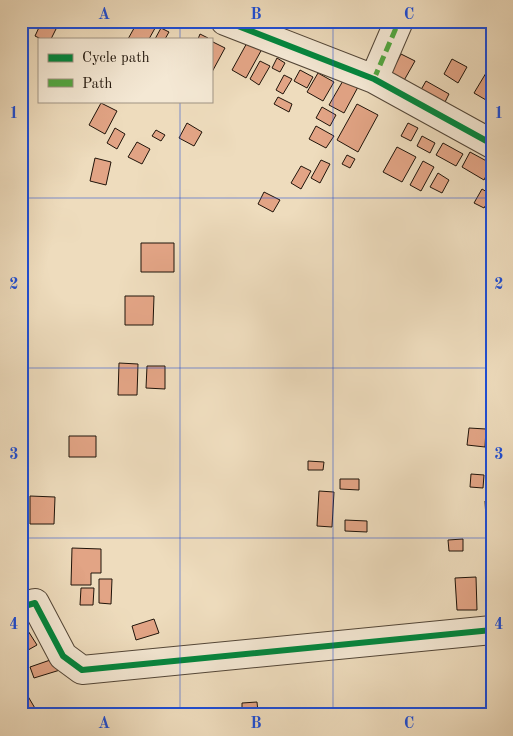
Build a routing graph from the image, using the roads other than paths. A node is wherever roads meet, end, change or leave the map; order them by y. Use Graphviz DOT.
graph roads {
  1 [pos="225,21"];
  2 [pos="399,21"];
  3 [pos="374,79"];
  4 [pos="492,144"];
  5 [pos="21,607"];
  6 [pos="492,630"];
  1 -- 3 [label="street"];
  2 -- 3 [label="street"];
  3 -- 4 [label="street"];
  5 -- 6 [label="street"];
}
